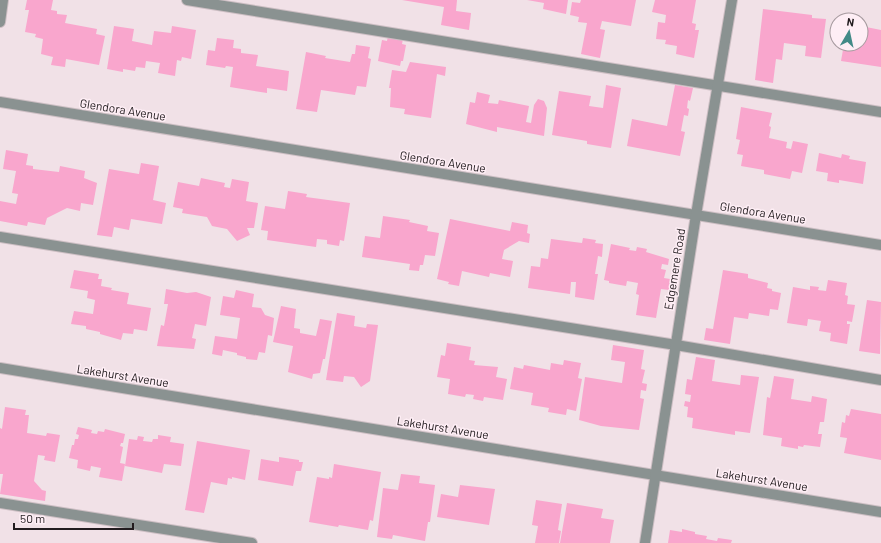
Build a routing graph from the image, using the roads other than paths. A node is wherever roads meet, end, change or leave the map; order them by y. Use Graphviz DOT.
graph roads {
  1 [pos="3,0"];
  2 [pos="187,0"];
  3 [pos="732,0"];
  4 [pos="0,22"];
  5 [pos="718,86"];
  6 [pos="0,102"];
  7 [pos="881,112"];
  8 [pos="696,215"];
  9 [pos="0,237"];
  10 [pos="881,245"];
  11 [pos="676,345"];
  12 [pos="0,368"];
  13 [pos="881,380"];
  14 [pos="655,475"];
  15 [pos="0,503"];
  16 [pos="881,512"];
  17 [pos="252,543"];
  18 [pos="645,543"];
  1 -- 4 [label="street"];
  2 -- 5 [label="street"];
  3 -- 5 [label="street, Edgemere Road"];
  5 -- 7 [label="street"];
  5 -- 8 [label="street, Edgemere Road"];
  6 -- 8 [label="street, Glendora Avenue"];
  8 -- 10 [label="street, Glendora Avenue"];
  8 -- 11 [label="street, Edgemere Road"];
  9 -- 11 [label="street"];
  11 -- 13 [label="street"];
  11 -- 14 [label="street, Edgemere Road"];
  12 -- 14 [label="street, Lakehurst Avenue"];
  14 -- 16 [label="street, Lakehurst Avenue"];
  14 -- 18 [label="street, Edgemere Road"];
  15 -- 17 [label="street"];
}
